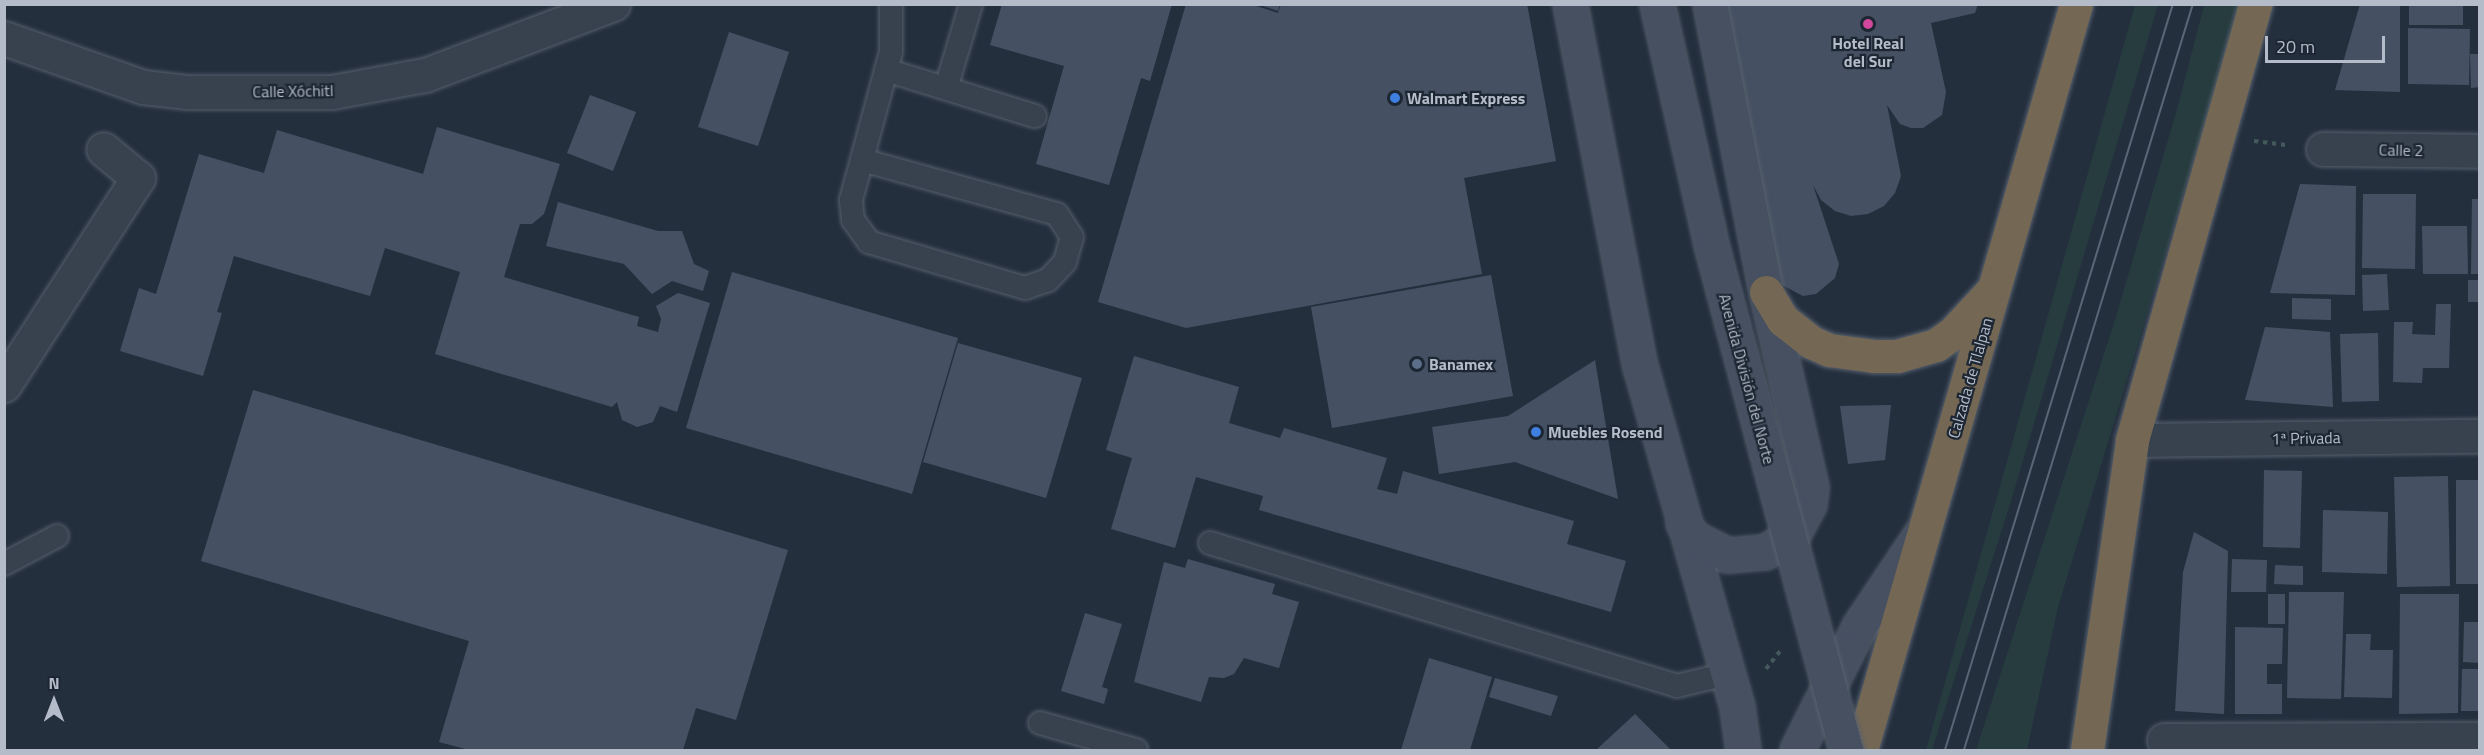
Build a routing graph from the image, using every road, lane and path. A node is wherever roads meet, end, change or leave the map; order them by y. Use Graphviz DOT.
graph roads {
  1 [pos="613,4"];
  2 [pos="891,4"];
  3 [pos="972,4"];
  4 [pos="1570,4"];
  5 [pos="1657,4"];
  6 [pos="1710,4"];
  7 [pos="2076,4"];
  8 [pos="2255,4"];
  9 [pos="4,38"];
  10 [pos="886,70"];
  11 [pos="946,88"];
  12 [pos="1035,116"];
  13 [pos="2218,138"];
  14 [pos="2310,147"];
  15 [pos="103,149"];
  16 [pos="2480,151"];
  17 [pos="862,160"];
  18 [pos="1996,286"];
  19 [pos="1767,292"];
  20 [pos="4,385"];
  21 [pos="2480,436"];
  22 [pos="2132,440"];
  23 [pos="1929,522"];
  24 [pos="1683,523"];
  25 [pos="57,536"];
  26 [pos="1210,543"];
  27 [pos="4,564"];
  28 [pos="1727,674"];
  29 [pos="1737,707"];
  30 [pos="1040,723"];
  31 [pos="2480,739"];
  32 [pos="2164,740"];
  33 [pos="1136,750"];
  34 [pos="1727,750"];
  35 [pos="1743,750"];
  36 [pos="1797,750"];
  37 [pos="1846,750"];
  38 [pos="1861,750"];
  39 [pos="2087,750"];
  1 -- 9 [label="street, Calle Xóchitl"];
  2 -- 10 [label="lane"];
  3 -- 11 [label="lane"];
  4 -- 24 [label="main road"];
  5 -- 37 [label="main road, Avenida División del Norte, bridge"];
  6 -- 19 [label="main road"];
  7 -- 18 [label="highway, Calzada de Tlalpan"];
  8 -- 13 [label="highway"];
  10 -- 11 [label="lane"];
  10 -- 17 [label="lane"];
  11 -- 12 [label="lane"];
  13 -- 14 [label="path"];
  13 -- 22 [label="highway"];
  14 -- 16 [label="street, Calle 2"];
  15 -- 20 [label="street"];
  17 -- 17 [label="lane"];
  18 -- 19 [label="highway"];
  18 -- 23 [label="highway, Calzada de Tlalpan"];
  19 -- 24 [label="main road"];
  21 -- 22 [label="street, 1ª Privada"];
  22 -- 39 [label="highway"];
  23 -- 36 [label="main road"];
  23 -- 38 [label="highway, Calzada de Tlalpan"];
  24 -- 28 [label="main road"];
  25 -- 27 [label="lane"];
  26 -- 28 [label="lane"];
  28 -- 29 [label="main road"];
  29 -- 34 [label="main road"];
  29 -- 35 [label="main road"];
  30 -- 33 [label="lane"];
  31 -- 32 [label="street"];
}
